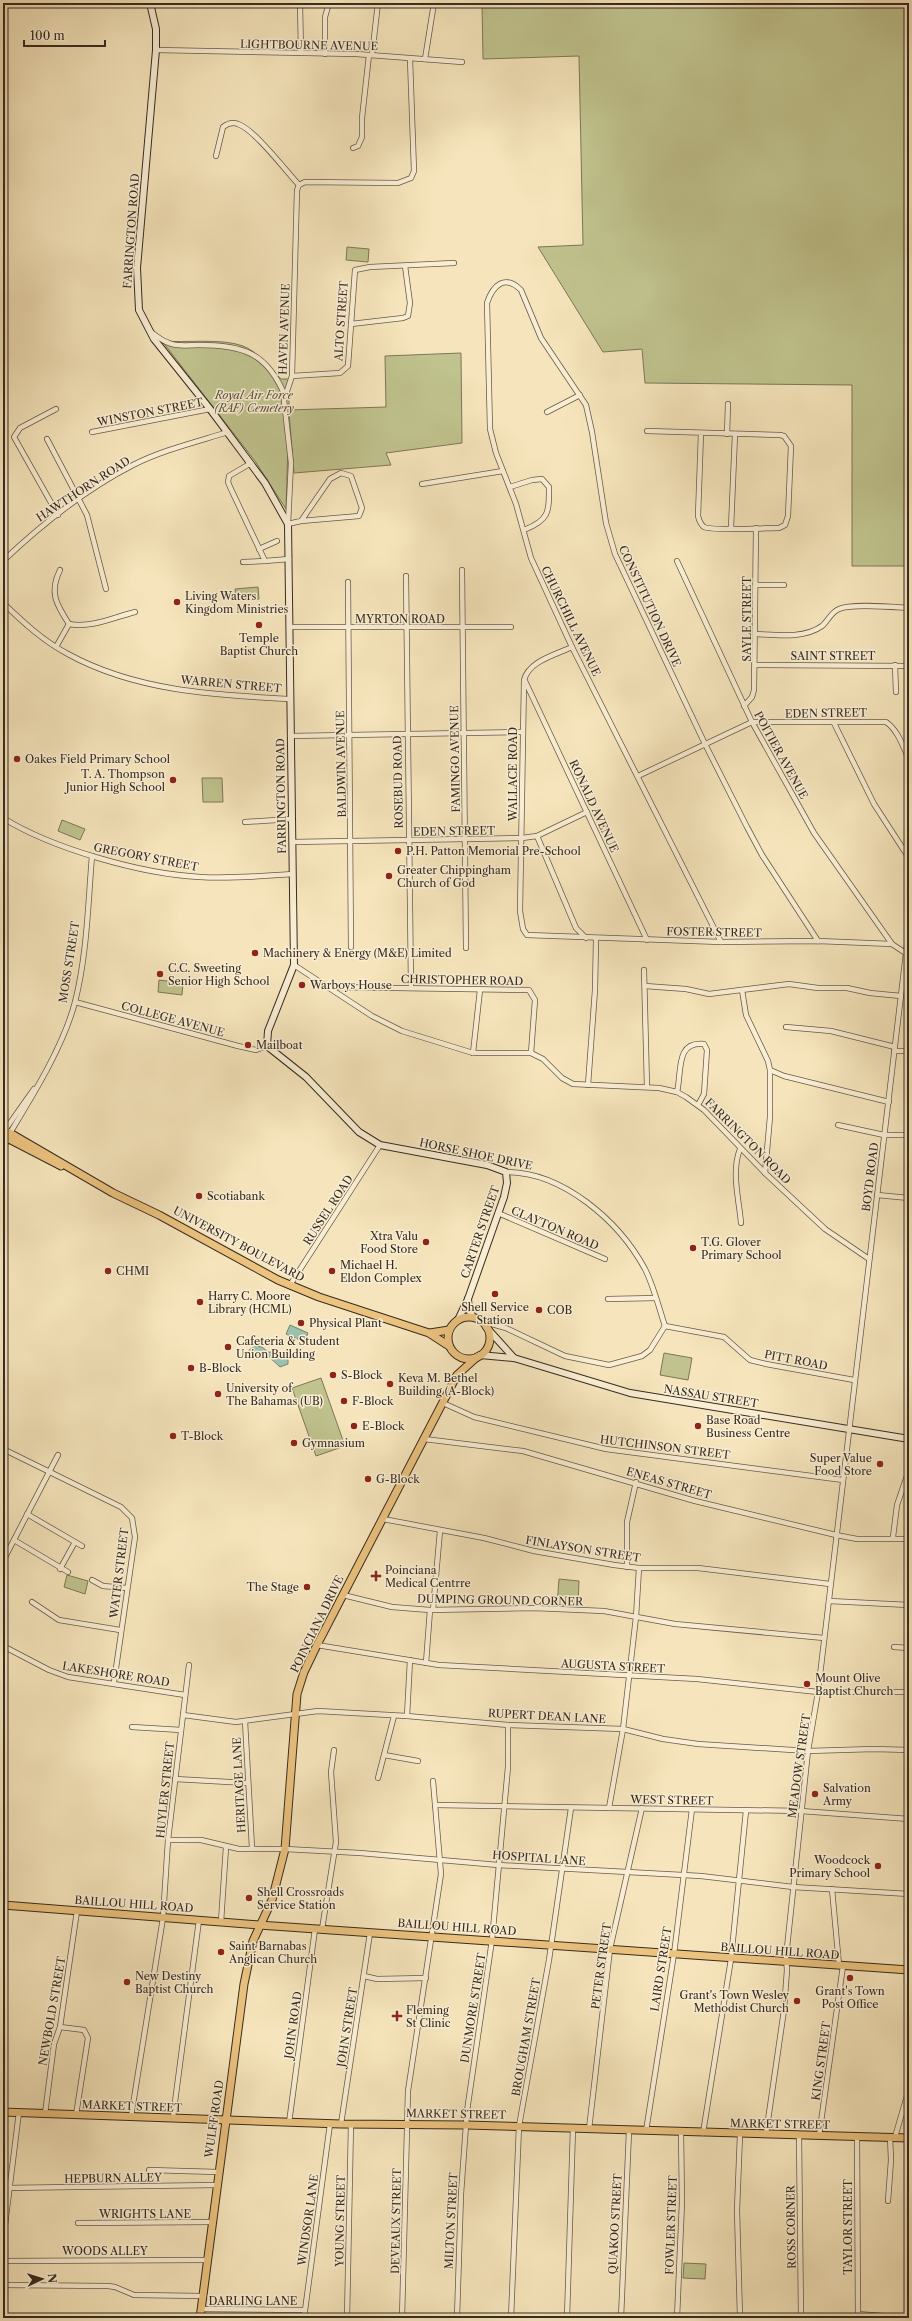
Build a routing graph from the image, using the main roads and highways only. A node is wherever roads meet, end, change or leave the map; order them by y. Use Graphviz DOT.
graph roads {
  1 [pos="5,1134"];
  2 [pos="449,1330"];
  3 [pos="429,1333"];
  4 [pos="449,1346"];
  5 [pos="458,1356"];
  6 [pos="479,1356"];
  7 [pos="457,1375"];
  8 [pos="3,1904"];
  9 [pos="259,1925"];
  10 [pos="909,1970"];
  11 [pos="3,2112"];
  12 [pos="225,2121"];
  13 [pos="909,2138"];
  14 [pos="200,2318"];
  1 -- 3 [label="main road, UNIVERSITY BOULEVARD"];
  2 -- 3 [label="main road, UNIVERSITY BOULEVARD"];
  2 -- 4 [label="main road"];
  2 -- 6 [label="main road"];
  3 -- 4 [label="main road, UNIVERSITY BOULEVARD"];
  4 -- 5 [label="main road"];
  5 -- 6 [label="main road"];
  5 -- 7 [label="main road"];
  6 -- 7 [label="main road"];
  7 -- 9 [label="main road, POINCIANA DRIVE"];
  8 -- 9 [label="main road, BAILLOU HILL ROAD"];
  9 -- 10 [label="main road, BAILLOU HILL ROAD"];
  9 -- 12 [label="main road, WULFF ROAD"];
  11 -- 12 [label="main road, MARKET STREET"];
  12 -- 13 [label="main road, MARKET STREET"];
  12 -- 14 [label="main road, WULFF ROAD"];
}
